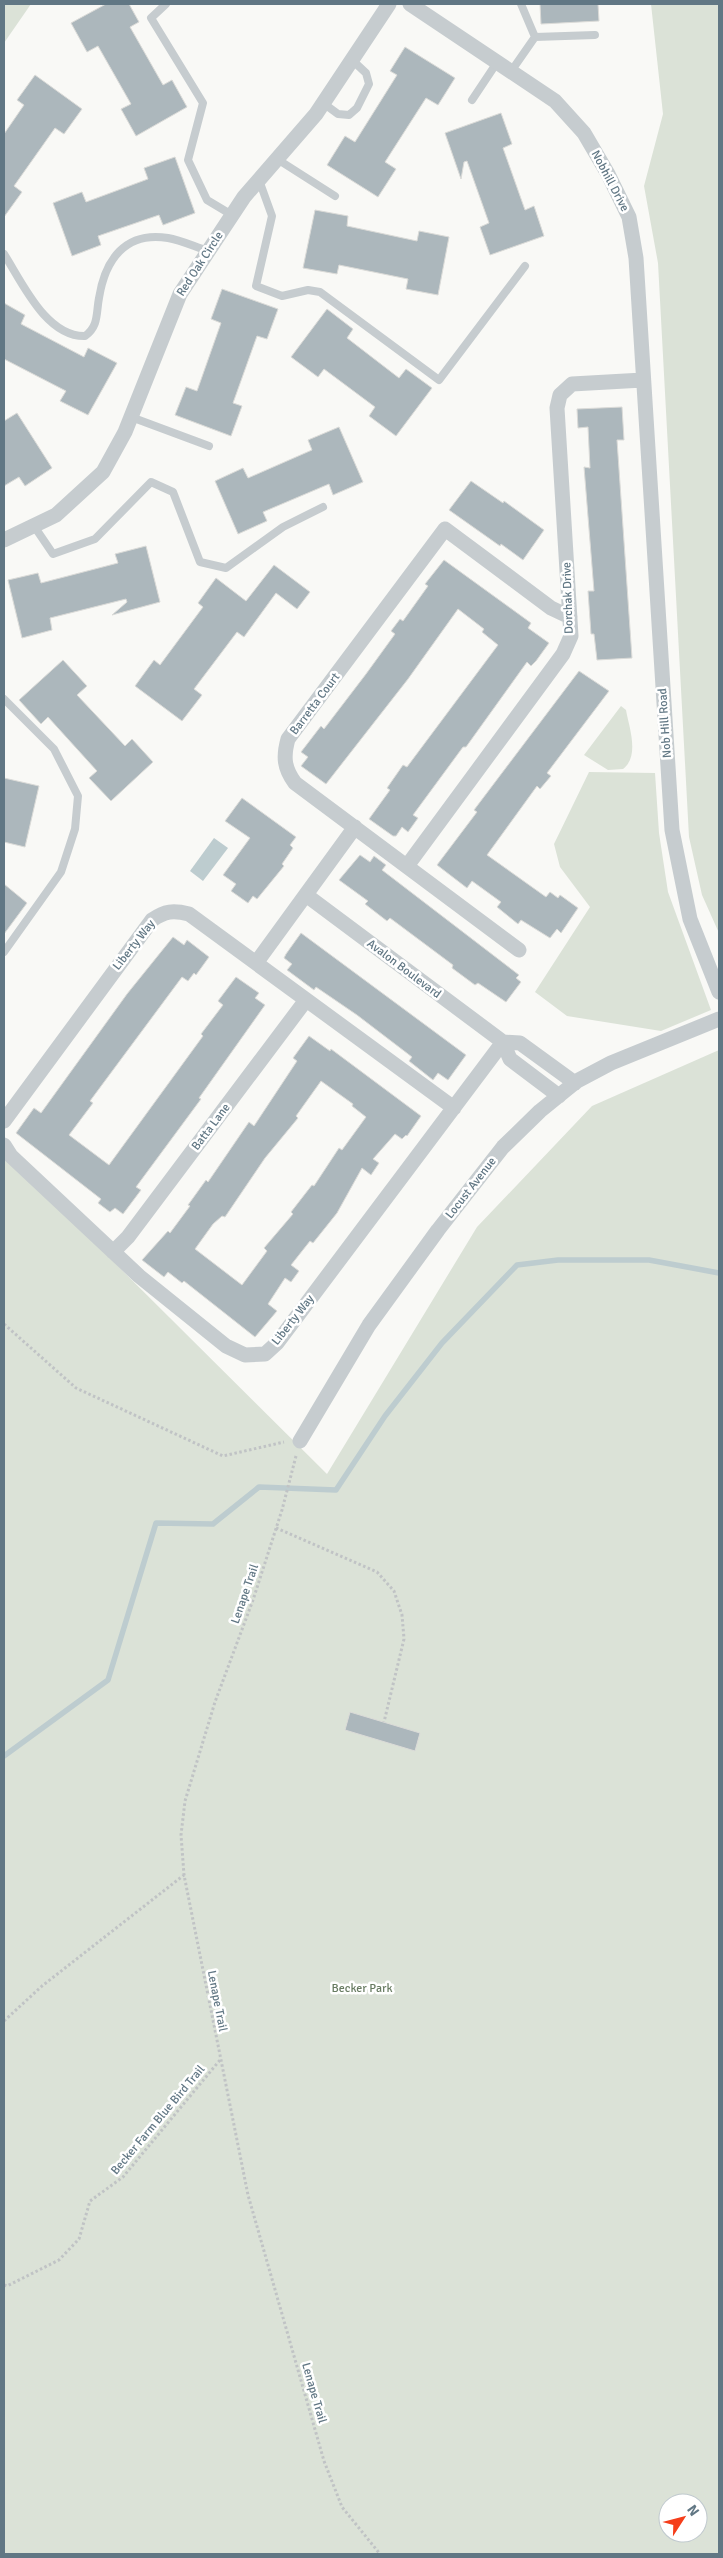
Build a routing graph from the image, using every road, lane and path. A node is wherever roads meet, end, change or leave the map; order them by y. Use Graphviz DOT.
graph roads {
  1 [pos="166,4"];
  2 [pos="389,4"];
  3 [pos="410,4"];
  4 [pos="521,4"];
  5 [pos="595,35"];
  6 [pos="535,38"];
  7 [pos="351,60"];
  8 [pos="498,61"];
  9 [pos="512,70"];
  10 [pos="472,100"];
  11 [pos="323,104"];
  12 [pos="277,160"];
  13 [pos="259,180"];
  14 [pos="335,196"];
  15 [pos="232,215"];
  16 [pos="208,251"];
  17 [pos="4,254"];
  18 [pos="6,265"];
  19 [pos="525,266"];
  20 [pos="643,380"];
  21 [pos="131,417"];
  22 [pos="209,446"];
  23 [pos="648,448"];
  24 [pos="323,507"];
  25 [pos="34,526"];
  26 [pos="4,540"];
  27 [pos="570,616"];
  28 [pos="4,699"];
  29 [pos="355,827"];
  30 [pos="406,866"];
  31 [pos="306,895"];
  32 [pos="519,950"];
  33 [pos="4,952"];
  34 [pos="256,963"];
  35 [pos="719,992"];
  36 [pos="306,1000"];
  37 [pos="719,1019"];
  38 [pos="502,1042"];
  39 [pos="575,1083"];
  40 [pos="559,1096"];
  41 [pos="454,1108"];
  42 [pos="4,1121"];
  43 [pos="4,1144"];
  44 [pos="113,1252"];
  45 [pos="4,1324"];
  46 [pos="301,1440"];
  47 [pos="276,1528"];
  48 [pos="384,1722"];
  49 [pos="184,1875"];
  50 [pos="4,2021"];
  51 [pos="220,2060"];
  52 [pos="4,2285"];
  53 [pos="380,2554"];
  1 -- 15 [label="lane"];
  2 -- 7 [label="street, Red Oak Circle"];
  3 -- 8 [label="street, Nobhill Drive"];
  4 -- 6 [label="lane"];
  5 -- 6 [label="lane"];
  6 -- 9 [label="lane"];
  7 -- 11 [label="street, Red Oak Circle"];
  7 -- 11 [label="lane"];
  8 -- 9 [label="street, Nobhill Drive"];
  8 -- 10 [label="lane"];
  9 -- 20 [label="street, Nobhill Drive"];
  11 -- 12 [label="street, Red Oak Circle"];
  12 -- 13 [label="street, Red Oak Circle"];
  12 -- 14 [label="lane"];
  13 -- 15 [label="street, Red Oak Circle"];
  13 -- 19 [label="lane"];
  15 -- 16 [label="street, Red Oak Circle"];
  16 -- 18 [label="lane"];
  16 -- 21 [label="street, Red Oak Circle"];
  17 -- 18 [label="lane"];
  20 -- 23 [label="street, Nobhill Drive"];
  20 -- 27 [label="street, Dorchak Drive"];
  21 -- 22 [label="lane"];
  21 -- 25 [label="street, Red Oak Circle"];
  23 -- 35 [label="street, Nob Hill Road"];
  24 -- 25 [label="lane"];
  25 -- 26 [label="street, Red Oak Circle"];
  27 -- 29 [label="street, Barretta Court"];
  27 -- 30 [label="street, Dorchak Drive"];
  28 -- 33 [label="lane"];
  29 -- 30 [label="street, Barretta Court"];
  29 -- 31 [label="street"];
  30 -- 32 [label="street, Barretta Court"];
  31 -- 34 [label="street"];
  31 -- 38 [label="street, Avalon Boulevard"];
  34 -- 36 [label="street, Liberty Way"];
  34 -- 42 [label="street, Liberty Way"];
  36 -- 41 [label="street, Liberty Way"];
  36 -- 44 [label="street, Batta Lane"];
  37 -- 39 [label="street, Locust Avenue"];
  38 -- 39 [label="street, Avalon Boulevard"];
  38 -- 40 [label="street, Avalon Boulevard"];
  38 -- 41 [label="street, Liberty Way"];
  39 -- 40 [label="street, Locust Avenue"];
  40 -- 46 [label="street, Locust Avenue"];
  41 -- 44 [label="street, Liberty Way"];
  43 -- 44 [label="street, Liberty Way"];
  45 -- 46 [label="path"];
  46 -- 47 [label="path, Lenape Trail"];
  47 -- 48 [label="path"];
  47 -- 49 [label="path, Lenape Trail"];
  49 -- 50 [label="path"];
  49 -- 51 [label="path, Lenape Trail"];
  51 -- 52 [label="path, Becker Farm Blue Bird Trail"];
  51 -- 53 [label="path, Lenape Trail"];
}
